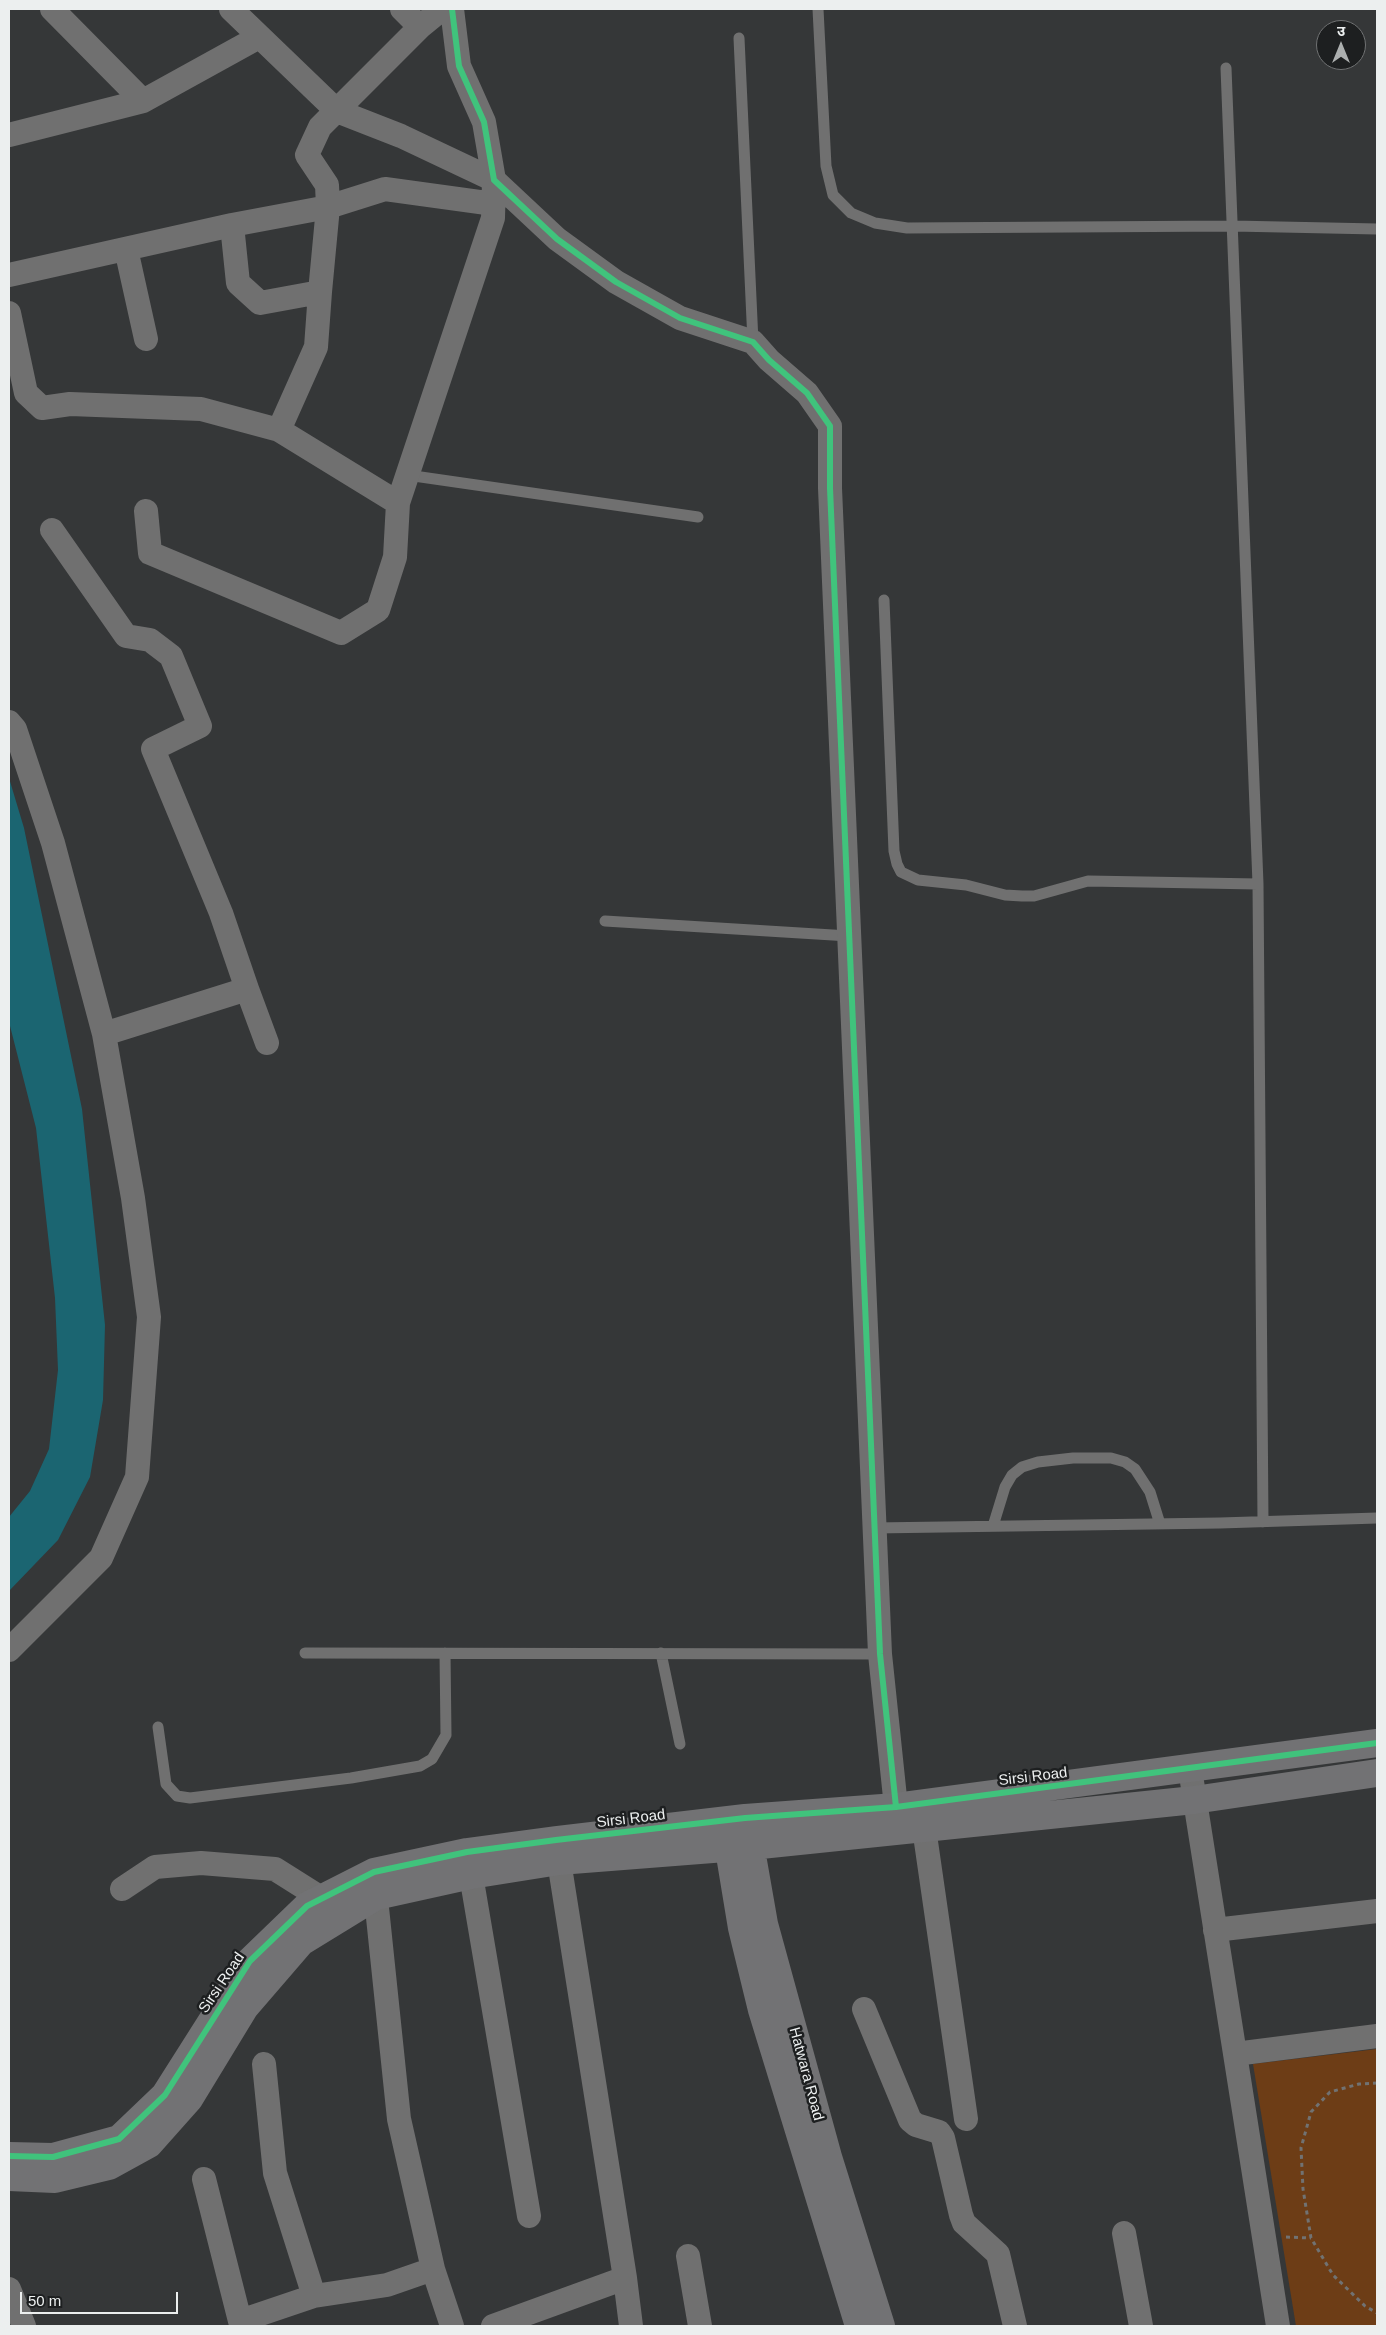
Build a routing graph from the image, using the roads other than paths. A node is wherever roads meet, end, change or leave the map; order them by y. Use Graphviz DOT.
graph roads {
  1 [pos="52,9"];
  2 [pos="231,9"];
  3 [pos="402,9"];
  4 [pos="442,9"];
  5 [pos="452,9"];
  6 [pos="818,9"];
  7 [pos="420,27"];
  8 [pos="259,36"];
  9 [pos="739,38"];
  10 [pos="1226,68"];
  11 [pos="143,101"];
  12 [pos="337,111"];
  13 [pos="9,135"];
  14 [pos="494,180"];
  15 [pos="494,204"];
  16 [pos="328,207"];
  17 [pos="232,225"];
  18 [pos="1233,226"];
  19 [pos="1377,229"];
  20 [pos="126,249"];
  21 [pos="9,275"];
  22 [pos="320,292"];
  23 [pos="9,313"];
  24 [pos="146,338"];
  25 [pos="753,342"];
  26 [pos="279,430"];
  27 [pos="407,475"];
  28 [pos="398,503"];
  29 [pos="146,510"];
  30 [pos="698,517"];
  31 [pos="52,530"];
  32 [pos="884,600"];
  33 [pos="9,722"];
  34 [pos="1258,884"];
  35 [pos="604,921"];
  36 [pos="849,936"];
  37 [pos="246,989"];
  38 [pos="104,1034"];
  39 [pos="267,1044"];
  40 [pos="1377,1518"];
  41 [pos="1263,1522"];
  42 [pos="1160,1524"];
  43 [pos="992,1526"];
  44 [pos="874,1528"];
  45 [pos="9,1650"];
  46 [pos="305,1654"];
  47 [pos="445,1654"];
  48 [pos="661,1654"];
  49 [pos="880,1654"];
  50 [pos="158,1727"];
  51 [pos="1377,1743"];
  52 [pos="680,1744"];
  53 [pos="1190,1769"];
  54 [pos="1377,1773"];
  55 [pos="1194,1800"];
  56 [pos="896,1807"];
  57 [pos="735,1820"];
  58 [pos="924,1828"];
  59 [pos="740,1847"];
  60 [pos="559,1861"];
  61 [pos="471,1875"];
  62 [pos="375,1884"];
  63 [pos="122,1889"];
  64 [pos="321,1898"];
  65 [pos="1377,1911"];
  66 [pos="1215,1930"];
  67 [pos="864,2008"];
  68 [pos="1377,2036"];
  69 [pos="1235,2054"];
  70 [pos="264,2064"];
  71 [pos="966,2119"];
  72 [pos="9,2156"];
  73 [pos="9,2177"];
  74 [pos="204,2179"];
  75 [pos="529,2216"];
  76 [pos="837,2221"];
  77 [pos="1124,2233"];
  78 [pos="688,2256"];
  79 [pos="432,2269"];
  80 [pos="626,2278"];
  81 [pos="9,2289"];
  82 [pos="314,2296"];
  83 [pos="239,2324"];
  84 [pos="24,2326"];
  85 [pos="452,2326"];
  86 [pos="493,2326"];
  87 [pos="631,2326"];
  88 [pos="700,2326"];
  89 [pos="859,2326"];
  90 [pos="881,2326"];
  91 [pos="1015,2326"];
  92 [pos="1141,2326"];
  93 [pos="1278,2326"];
  1 -- 11 [label="street"];
  2 -- 8 [label="street"];
  3 -- 7 [label="street"];
  4 -- 7 [label="street"];
  5 -- 14 [label="street"];
  6 -- 18 [label="lane"];
  7 -- 12 [label="street"];
  8 -- 11 [label="street"];
  8 -- 12 [label="street"];
  9 -- 25 [label="lane"];
  10 -- 18 [label="lane"];
  11 -- 13 [label="street"];
  12 -- 14 [label="street"];
  12 -- 16 [label="street"];
  14 -- 15 [label="street"];
  14 -- 25 [label="street"];
  15 -- 16 [label="street"];
  15 -- 27 [label="street"];
  16 -- 17 [label="street"];
  16 -- 22 [label="street"];
  17 -- 20 [label="street"];
  17 -- 22 [label="street"];
  18 -- 19 [label="lane"];
  18 -- 34 [label="lane"];
  20 -- 21 [label="street"];
  20 -- 24 [label="street"];
  22 -- 26 [label="street"];
  23 -- 26 [label="street"];
  25 -- 36 [label="street"];
  26 -- 28 [label="street"];
  27 -- 28 [label="street"];
  27 -- 30 [label="lane"];
  28 -- 29 [label="street"];
  31 -- 37 [label="street"];
  32 -- 34 [label="lane"];
  33 -- 38 [label="street"];
  34 -- 41 [label="lane"];
  35 -- 36 [label="lane"];
  36 -- 44 [label="street"];
  37 -- 38 [label="street"];
  37 -- 39 [label="street"];
  38 -- 45 [label="street"];
  40 -- 41 [label="lane"];
  41 -- 42 [label="lane"];
  42 -- 43 [label="lane"];
  42 -- 43 [label="lane"];
  43 -- 44 [label="lane"];
  44 -- 49 [label="street"];
  46 -- 47 [label="lane"];
  47 -- 48 [label="lane"];
  47 -- 50 [label="lane"];
  48 -- 49 [label="lane"];
  48 -- 52 [label="lane"];
  49 -- 56 [label="street"];
  51 -- 53 [label="street, Sirsi Road"];
  53 -- 55 [label="street"];
  53 -- 56 [label="street, Sirsi Road"];
  54 -- 55 [label="street, Sirsi Road"];
  55 -- 58 [label="street, Sirsi Road"];
  55 -- 66 [label="street"];
  56 -- 57 [label="street, Sirsi Road"];
  57 -- 59 [label="street, Hatwara Road"];
  57 -- 62 [label="street, Sirsi Road"];
  58 -- 59 [label="street, Sirsi Road"];
  58 -- 71 [label="street"];
  59 -- 60 [label="street, Sirsi Road"];
  59 -- 76 [label="street, Hatwara Road"];
  60 -- 61 [label="street, Sirsi Road"];
  60 -- 80 [label="street"];
  61 -- 62 [label="street, Sirsi Road"];
  61 -- 75 [label="street"];
  62 -- 64 [label="street, Sirsi Road"];
  62 -- 73 [label="street, Sirsi Road"];
  62 -- 79 [label="street"];
  63 -- 64 [label="street"];
  64 -- 72 [label="street, Sirsi Road"];
  65 -- 66 [label="street"];
  66 -- 69 [label="street"];
  67 -- 91 [label="street"];
  68 -- 69 [label="street"];
  69 -- 93 [label="street"];
  70 -- 82 [label="street"];
  74 -- 83 [label="street"];
  76 -- 89 [label="street"];
  76 -- 90 [label="street, Hatwara Road"];
  77 -- 92 [label="street"];
  78 -- 88 [label="street"];
  79 -- 82 [label="street"];
  79 -- 85 [label="street"];
  80 -- 86 [label="street"];
  80 -- 87 [label="street"];
  81 -- 84 [label="street"];
  82 -- 83 [label="street"];
}
